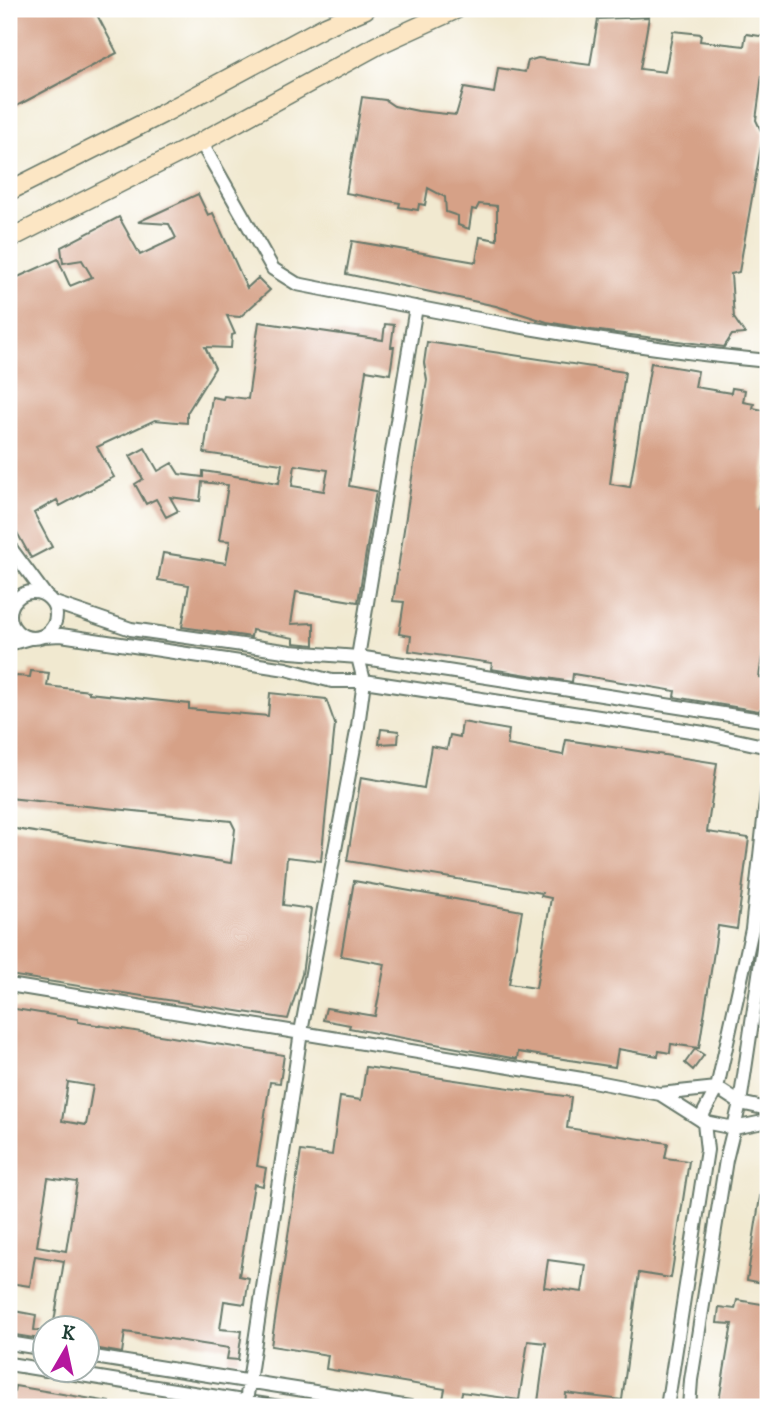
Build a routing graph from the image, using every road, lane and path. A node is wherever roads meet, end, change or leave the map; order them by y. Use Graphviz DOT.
graph roads {
  1 [pos="366,9"];
  2 [pos="457,9"];
  3 [pos="201,142"];
  4 [pos="9,191"];
  5 [pos="9,239"];
  6 [pos="416,307"];
  7 [pos="768,361"];
  8 [pos="9,546"];
  9 [pos="49,599"];
  10 [pos="10,607"];
  11 [pos="37,637"];
  12 [pos="9,644"];
  13 [pos="358,657"];
  14 [pos="363,681"];
  15 [pos="768,721"];
  16 [pos="768,747"];
  17 [pos="768,783"];
  18 [pos="768,914"];
  19 [pos="9,985"];
  20 [pos="301,1032"];
  21 [pos="718,1088"];
  22 [pos="660,1094"];
  23 [pos="740,1103"];
  24 [pos="768,1108"];
  25 [pos="768,1121"];
  26 [pos="704,1122"];
  27 [pos="734,1128"];
  28 [pos="690,1262"];
  29 [pos="709,1265"];
  30 [pos="9,1343"];
  31 [pos="32,1347"];
  32 [pos="102,1358"];
  33 [pos="9,1364"];
  34 [pos="32,1368"];
  35 [pos="102,1379"];
  36 [pos="249,1381"];
  37 [pos="246,1402"];
  38 [pos="280,1407"];
  39 [pos="410,1407"];
  40 [pos="667,1407"];
  41 [pos="689,1407"];
  1 -- 4 [label="street"];
  2 -- 3 [label="street"];
  3 -- 5 [label="street"];
  3 -- 6 [label="street"];
  6 -- 7 [label="street"];
  6 -- 13 [label="street"];
  8 -- 9 [label="street"];
  9 -- 10 [label="street"];
  9 -- 11 [label="street"];
  9 -- 13 [label="street"];
  10 -- 11 [label="street"];
  11 -- 12 [label="street"];
  11 -- 14 [label="street"];
  13 -- 14 [label="street"];
  13 -- 15 [label="street"];
  14 -- 16 [label="street"];
  14 -- 20 [label="street"];
  17 -- 21 [label="street"];
  18 -- 23 [label="street"];
  19 -- 20 [label="street"];
  20 -- 22 [label="street"];
  20 -- 36 [label="street"];
  21 -- 22 [label="street"];
  21 -- 23 [label="street"];
  21 -- 26 [label="street"];
  22 -- 26 [label="street"];
  23 -- 24 [label="street"];
  23 -- 27 [label="street"];
  25 -- 27 [label="street"];
  26 -- 27 [label="street"];
  26 -- 28 [label="street"];
  27 -- 29 [label="street"];
  28 -- 29 [label="street"];
  28 -- 40 [label="street"];
  29 -- 41 [label="street"];
  30 -- 31 [label="street"];
  32 -- 36 [label="street"];
  33 -- 34 [label="street"];
  35 -- 37 [label="street"];
  36 -- 37 [label="street"];
  36 -- 39 [label="street"];
  37 -- 38 [label="street"];
}
